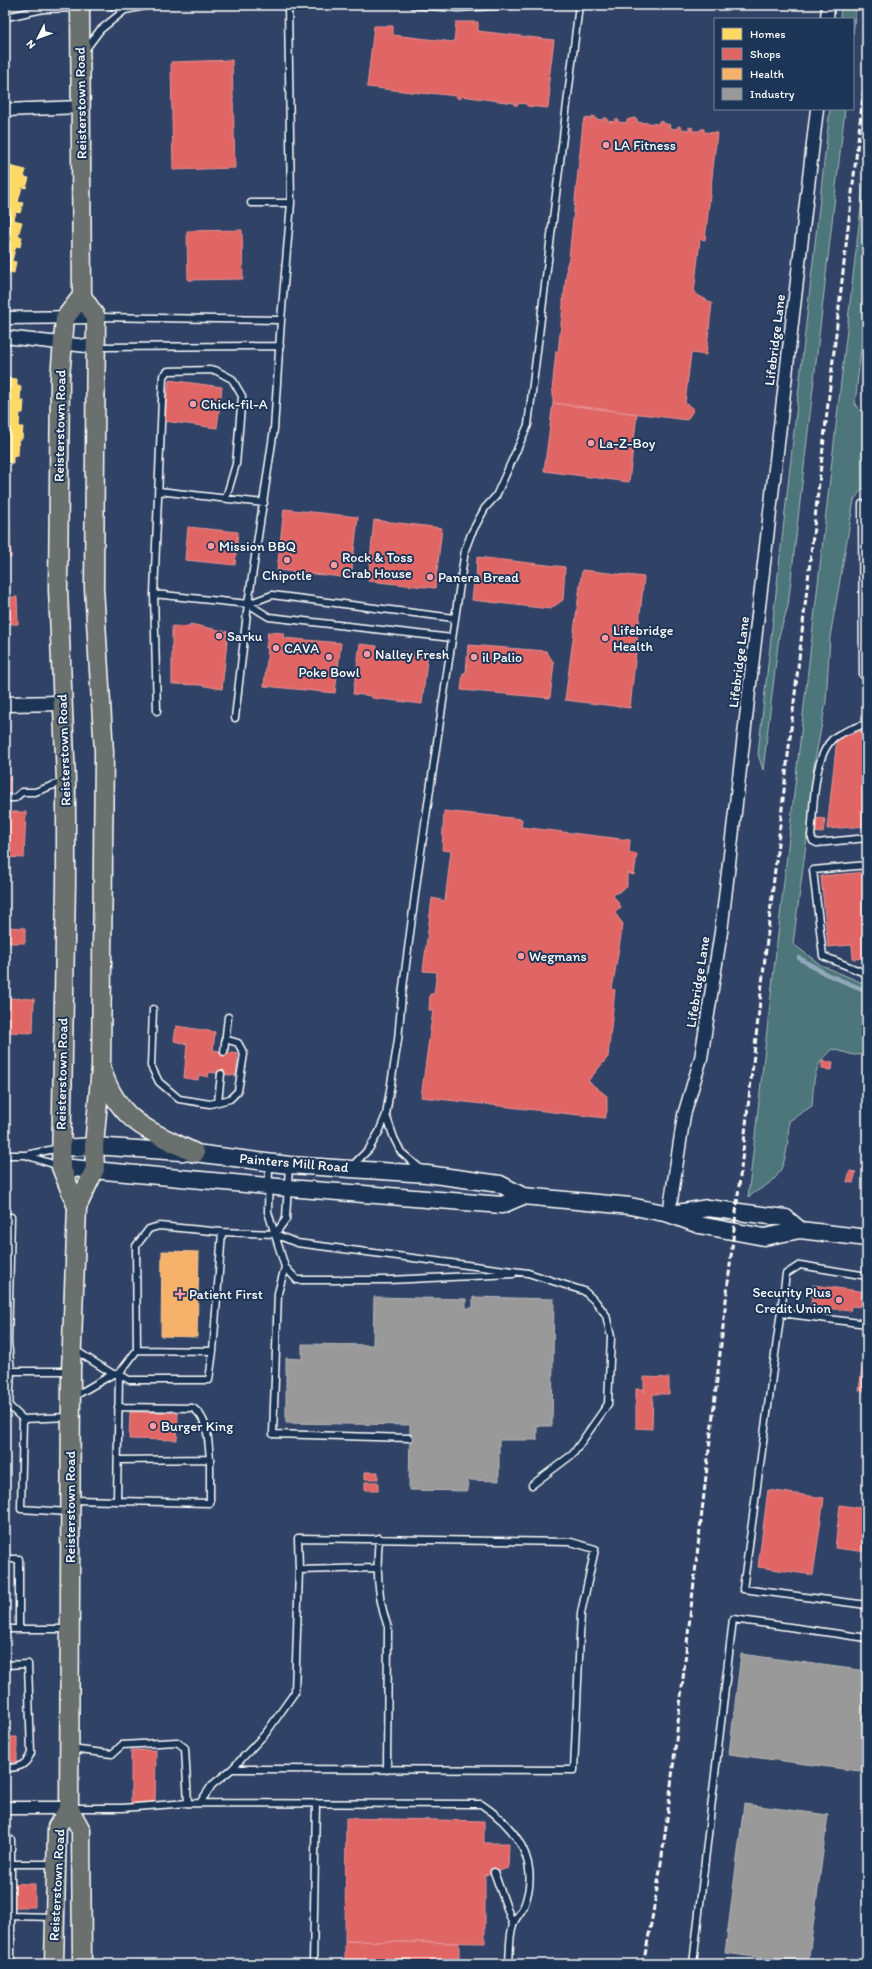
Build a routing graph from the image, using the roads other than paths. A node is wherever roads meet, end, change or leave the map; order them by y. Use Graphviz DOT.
graph roads {
  1 [pos="110,5"];
  2 [pos="150,5"];
  3 [pos="288,5"];
  4 [pos="413,5"];
  5 [pos="513,5"];
  6 [pos="579,5"];
  7 [pos="828,5"];
  8 [pos="80,7"];
  9 [pos="125,10"];
  10 [pos="7,17"];
  11 [pos="827,18"];
  12 [pos="80,56"];
  13 [pos="81,106"];
  14 [pos="5,110"];
  15 [pos="817,110"];
  16 [pos="251,203"];
  17 [pos="291,203"];
  18 [pos="82,296"];
  19 [pos="96,317"];
  20 [pos="5,318"];
  21 [pos="65,318"];
  22 [pos="281,320"];
  23 [pos="5,337"];
  24 [pos="63,343"];
  25 [pos="280,346"];
  26 [pos="96,347"];
  27 [pos="159,491"];
  28 [pos="226,498"];
  29 [pos="264,503"];
  30 [pos="862,504"];
  31 [pos="154,594"];
  32 [pos="248,604"];
  33 [pos="454,618"];
  34 [pos="452,638"];
  35 [pos="867,678"];
  36 [pos="63,703"];
  37 [pos="5,704"];
  38 [pos="157,711"];
  39 [pos="235,718"];
  40 [pos="867,723"];
  41 [pos="66,780"];
  42 [pos="5,798"];
  43 [pos="867,838"];
  44 [pos="867,865"];
  45 [pos="867,974"];
  46 [pos="153,1009"];
  47 [pos="228,1017"];
  48 [pos="225,1039"];
  49 [pos="224,1052"];
  50 [pos="101,1067"];
  51 [pos="221,1074"];
  52 [pos="218,1102"];
  53 [pos="386,1115"];
  54 [pos="94,1146"];
  55 [pos="61,1148"];
  56 [pos="195,1153"];
  57 [pos="5,1155"];
  58 [pos="26,1155"];
  59 [pos="270,1163"];
  60 [pos="289,1165"];
  61 [pos="61,1167"];
  62 [pos="350,1168"];
  63 [pos="95,1169"];
  64 [pos="427,1174"];
  65 [pos="269,1186"];
  66 [pos="288,1188"];
  67 [pos="523,1196"];
  68 [pos="77,1207"];
  69 [pos="669,1214"];
  70 [pos="5,1217"];
  71 [pos="222,1232"];
  72 [pos="275,1234"];
  73 [pos="867,1238"];
  74 [pos="285,1267"];
  75 [pos="528,1273"];
  76 [pos="867,1276"];
  77 [pos="781,1313"];
  78 [pos="867,1324"];
  79 [pos="7,1343"];
  80 [pos="72,1347"];
  81 [pos="136,1350"];
  82 [pos="213,1351"];
  83 [pos="11,1371"];
  84 [pos="71,1371"];
  85 [pos="116,1374"];
  86 [pos="71,1398"];
  87 [pos="118,1407"];
  88 [pos="71,1417"];
  89 [pos="24,1419"];
  90 [pos="409,1438"];
  91 [pos="210,1459"];
  92 [pos="118,1460"];
  93 [pos="532,1485"];
  94 [pos="117,1500"];
  95 [pos="70,1506"];
  96 [pos="379,1538"];
  97 [pos="5,1559"];
  98 [pos="376,1568"];
  99 [pos="299,1570"];
  100 [pos="867,1605"];
  101 [pos="5,1629"];
  102 [pos="19,1629"];
  103 [pos="70,1629"];
  104 [pos="867,1638"];
  105 [pos="5,1665"];
  106 [pos="69,1748"];
  107 [pos="5,1768"];
  108 [pos="232,1769"];
  109 [pos="386,1770"];
  110 [pos="188,1803"];
  111 [pos="200,1803"];
  112 [pos="316,1803"];
  113 [pos="5,1808"];
  114 [pos="69,1808"];
  115 [pos="5,1840"];
  116 [pos="11,1864"];
  117 [pos="56,1864"];
  118 [pos="494,1872"];
  119 [pos="11,1916"];
  120 [pos="55,1917"];
  121 [pos="513,1925"];
  122 [pos="11,1964"];
  123 [pos="54,1964"];
  124 [pos="82,1964"];
  125 [pos="313,1964"];
  126 [pos="509,1964"];
  127 [pos="692,1964"];
  1 -- 9 [label="lane"];
  2 -- 9 [label="lane"];
  3 -- 17 [label="lane"];
  4 -- 5 [label="lane"];
  6 -- 33 [label="lane"];
  7 -- 11 [label="street"];
  8 -- 10 [label="lane"];
  8 -- 12 [label="main road, Reisterstown Road"];
  9 -- 12 [label="lane"];
  12 -- 13 [label="main road, Reisterstown Road"];
  13 -- 14 [label="street"];
  13 -- 18 [label="main road, Reisterstown Road"];
  15 -- 69 [label="street, Lifebridge Lane"];
  16 -- 17 [label="lane"];
  17 -- 22 [label="lane"];
  18 -- 19 [label="main road"];
  18 -- 21 [label="main road"];
  19 -- 21 [label="street"];
  19 -- 22 [label="lane"];
  19 -- 26 [label="main road, Reisterstown Road"];
  20 -- 21 [label="street"];
  21 -- 24 [label="main road, Reisterstown Road"];
  22 -- 25 [label="lane"];
  23 -- 24 [label="street"];
  24 -- 26 [label="street"];
  24 -- 36 [label="main road, Reisterstown Road"];
  25 -- 26 [label="lane"];
  25 -- 29 [label="lane"];
  26 -- 50 [label="main road, Reisterstown Road"];
  27 -- 28 [label="lane"];
  27 -- 28 [label="lane"];
  27 -- 31 [label="lane"];
  28 -- 29 [label="lane"];
  29 -- 32 [label="lane"];
  30 -- 35 [label="lane"];
  31 -- 32 [label="lane"];
  31 -- 38 [label="lane"];
  32 -- 33 [label="lane"];
  32 -- 34 [label="lane"];
  32 -- 39 [label="lane"];
  33 -- 34 [label="lane"];
  34 -- 53 [label="lane"];
  36 -- 37 [label="street"];
  36 -- 41 [label="main road, Reisterstown Road"];
  40 -- 43 [label="lane"];
  41 -- 42 [label="lane"];
  41 -- 55 [label="main road, Reisterstown Road"];
  44 -- 45 [label="lane"];
  46 -- 52 [label="lane"];
  47 -- 48 [label="lane"];
  48 -- 49 [label="lane"];
  48 -- 52 [label="lane"];
  50 -- 54 [label="main road, Reisterstown Road"];
  50 -- 56 [label="main road"];
  51 -- 52 [label="lane"];
  53 -- 62 [label="lane"];
  53 -- 64 [label="lane"];
  54 -- 55 [label="main road, Painters Mill Road"];
  54 -- 56 [label="main road, Painters Mill Road"];
  54 -- 63 [label="main road, Reisterstown Road"];
  55 -- 58 [label="lane"];
  55 -- 61 [label="main road, Reisterstown Road"];
  56 -- 59 [label="main road, Painters Mill Road"];
  57 -- 58 [label="lane"];
  58 -- 61 [label="lane"];
  59 -- 60 [label="main road, Painters Mill Road"];
  59 -- 65 [label="lane"];
  60 -- 62 [label="main road, Painters Mill Road"];
  60 -- 66 [label="lane"];
  61 -- 63 [label="main road, Painters Mill Road"];
  61 -- 68 [label="main road, Reisterstown Road"];
  62 -- 64 [label="main road, Painters Mill Road"];
  63 -- 65 [label="main road, Painters Mill Road"];
  63 -- 68 [label="main road, Reisterstown Road"];
  64 -- 67 [label="main road, Painters Mill Road"];
  65 -- 66 [label="main road, Painters Mill Road"];
  65 -- 72 [label="lane"];
  66 -- 67 [label="main road, Painters Mill Road"];
  66 -- 72 [label="lane"];
  67 -- 69 [label="main road, Painters Mill Road"];
  68 -- 80 [label="main road, Reisterstown Road"];
  69 -- 73 [label="main road, Painters Mill Road"];
  70 -- 79 [label="lane"];
  71 -- 72 [label="lane"];
  71 -- 81 [label="lane"];
  71 -- 82 [label="lane"];
  72 -- 74 [label="lane"];
  72 -- 75 [label="lane"];
  74 -- 75 [label="lane"];
  74 -- 90 [label="lane"];
  75 -- 93 [label="lane"];
  76 -- 77 [label="lane"];
  77 -- 78 [label="lane"];
  77 -- 100 [label="lane"];
  79 -- 83 [label="lane"];
  80 -- 84 [label="main road, Reisterstown Road"];
  80 -- 85 [label="lane"];
  81 -- 82 [label="lane"];
  81 -- 85 [label="lane"];
  82 -- 85 [label="lane"];
  83 -- 84 [label="lane"];
  83 -- 89 [label="lane"];
  84 -- 86 [label="main road, Reisterstown Road"];
  85 -- 86 [label="lane"];
  85 -- 87 [label="lane"];
  86 -- 88 [label="main road, Reisterstown Road"];
  87 -- 91 [label="lane"];
  87 -- 92 [label="lane"];
  88 -- 89 [label="lane"];
  88 -- 95 [label="main road, Reisterstown Road"];
  89 -- 95 [label="lane"];
  91 -- 92 [label="lane"];
  91 -- 94 [label="lane"];
  92 -- 94 [label="lane"];
  94 -- 95 [label="lane"];
  95 -- 103 [label="main road, Reisterstown Road"];
  96 -- 98 [label="lane"];
  96 -- 99 [label="lane"];
  96 -- 109 [label="lane"];
  97 -- 102 [label="lane"];
  98 -- 99 [label="lane"];
  98 -- 109 [label="lane"];
  99 -- 108 [label="lane"];
  101 -- 102 [label="lane"];
  102 -- 103 [label="lane"];
  103 -- 106 [label="main road, Reisterstown Road"];
  104 -- 127 [label="lane"];
  105 -- 107 [label="lane"];
  106 -- 110 [label="lane"];
  106 -- 114 [label="main road, Reisterstown Road"];
  108 -- 109 [label="lane"];
  108 -- 111 [label="lane"];
  110 -- 111 [label="lane"];
  110 -- 114 [label="lane"];
  111 -- 112 [label="lane"];
  112 -- 121 [label="lane"];
  112 -- 125 [label="lane"];
  113 -- 114 [label="street"];
  114 -- 117 [label="main road, Reisterstown Road"];
  114 -- 124 [label="main road, Reisterstown Road"];
  115 -- 116 [label="lane"];
  116 -- 117 [label="lane"];
  116 -- 119 [label="lane"];
  117 -- 120 [label="main road, Reisterstown Road"];
  118 -- 121 [label="lane"];
  119 -- 120 [label="lane"];
  119 -- 122 [label="lane"];
  120 -- 123 [label="main road, Reisterstown Road"];
  121 -- 126 [label="lane"];
}
